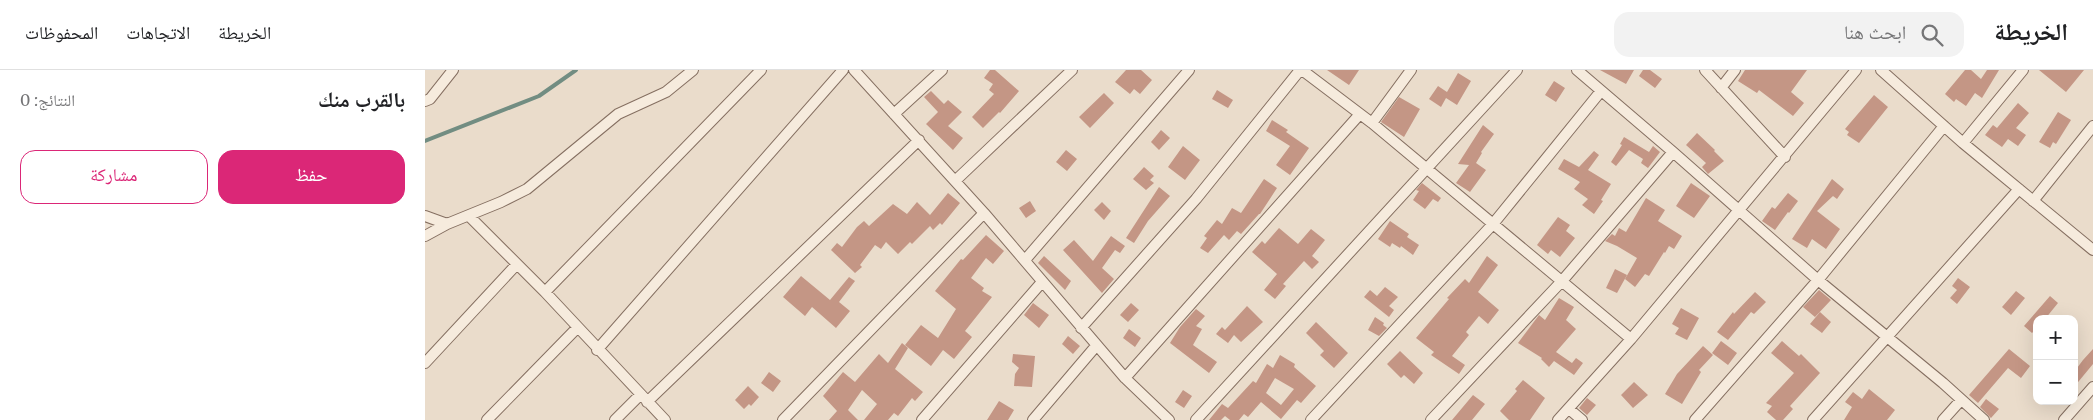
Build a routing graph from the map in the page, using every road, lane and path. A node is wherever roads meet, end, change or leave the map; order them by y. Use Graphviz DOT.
graph roads {
  1 [pos="453,70"];
  2 [pos="693,70"];
  3 [pos="761,70"];
  4 [pos="843,70"];
  5 [pos="854,70"];
  6 [pos="942,70"];
  7 [pos="1072,70"];
  8 [pos="1189,70"];
  9 [pos="1301,70"];
  10 [pos="1411,70"];
  11 [pos="1517,70"];
  12 [pos="1577,70"];
  13 [pos="1705,70"];
  14 [pos="1735,70"];
  15 [pos="1856,70"];
  16 [pos="1881,70"];
  17 [pos="2023,70"];
  18 [pos="1721,88"];
  19 [pos="1601,91"];
  20 [pos="425,101"];
  21 [pos="894,114"];
  22 [pos="1360,114"];
  23 [pos="1372,123"];
  24 [pos="1944,126"];
  25 [pos="2093,126"];
  26 [pos="919,140"];
  27 [pos="1963,143"];
  28 [pos="1673,152"];
  29 [pos="1785,157"];
  30 [pos="1427,169"];
  31 [pos="955,181"];
  32 [pos="2019,189"];
  33 [pos="2033,200"];
  34 [pos="1740,211"];
  35 [pos="984,213"];
  36 [pos="425,216"];
  37 [pos="469,216"];
  38 [pos="447,224"];
  39 [pos="1493,224"];
  40 [pos="425,236"];
  41 [pos="2093,250"];
  42 [pos="1025,260"];
  43 [pos="517,264"];
  44 [pos="1818,280"];
  45 [pos="1042,282"];
  46 [pos="1562,282"];
  47 [pos="545,292"];
  48 [pos="577,328"];
  49 [pos="1081,328"];
  50 [pos="1886,336"];
  51 [pos="1631,339"];
  52 [pos="1097,346"];
  53 [pos="597,350"];
  54 [pos="425,362"];
  55 [pos="1125,378"];
  56 [pos="2093,387"];
  57 [pos="644,399"];
  58 [pos="1961,400"];
  59 [pos="1569,409"];
  60 [pos="487,420"];
  61 [pos="615,420"];
  62 [pos="665,420"];
  63 [pos="783,420"];
  64 [pos="922,420"];
  65 [pos="1033,420"];
  66 [pos="1169,420"];
  67 [pos="1196,420"];
  68 [pos="1311,420"];
  69 [pos="1431,420"];
  70 [pos="1558,420"];
  71 [pos="1582,420"];
  72 [pos="1695,420"];
  73 [pos="1813,420"];
  74 [pos="1943,420"];
  75 [pos="1984,420"];
  76 [pos="2064,420"];
  1 -- 20 [label="street"];
  2 -- 37 [label="street"];
  3 -- 47 [label="street"];
  4 -- 53 [label="street"];
  5 -- 21 [label="street"];
  6 -- 21 [label="street"];
  7 -- 31 [label="street"];
  8 -- 42 [label="street"];
  9 -- 22 [label="street"];
  9 -- 49 [label="street"];
  10 -- 23 [label="street"];
  11 -- 30 [label="street"];
  12 -- 19 [label="street"];
  13 -- 18 [label="street"];
  14 -- 18 [label="street"];
  15 -- 29 [label="street"];
  16 -- 24 [label="street"];
  17 -- 27 [label="street"];
  18 -- 29 [label="street"];
  19 -- 28 [label="street"];
  19 -- 39 [label="street"];
  21 -- 26 [label="street"];
  22 -- 23 [label="street"];
  22 -- 55 [label="street"];
  23 -- 30 [label="street"];
  24 -- 27 [label="street"];
  24 -- 44 [label="street"];
  25 -- 33 [label="street"];
  26 -- 31 [label="street"];
  26 -- 57 [label="street"];
  27 -- 32 [label="street"];
  28 -- 34 [label="street"];
  28 -- 46 [label="street"];
  29 -- 34 [label="street"];
  30 -- 39 [label="street"];
  30 -- 67 [label="street"];
  31 -- 35 [label="street"];
  32 -- 33 [label="street"];
  32 -- 50 [label="street"];
  33 -- 41 [label="street"];
  34 -- 44 [label="street"];
  34 -- 51 [label="street"];
  35 -- 42 [label="street"];
  35 -- 63 [label="street"];
  36 -- 38 [label="street"];
  37 -- 38 [label="street"];
  37 -- 43 [label="street"];
  38 -- 40 [label="street"];
  39 -- 46 [label="street"];
  39 -- 68 [label="street"];
  42 -- 45 [label="street"];
  43 -- 47 [label="street"];
  43 -- 54 [label="street"];
  44 -- 50 [label="street"];
  44 -- 72 [label="street"];
  45 -- 49 [label="street"];
  45 -- 64 [label="street"];
  46 -- 51 [label="street"];
  46 -- 69 [label="street"];
  47 -- 48 [label="street"];
  48 -- 53 [label="street"];
  48 -- 60 [label="street"];
  49 -- 52 [label="street"];
  50 -- 58 [label="street"];
  50 -- 73 [label="street"];
  51 -- 59 [label="street"];
  52 -- 55 [label="street"];
  52 -- 65 [label="street"];
  53 -- 57 [label="street"];
  55 -- 66 [label="street"];
  56 -- 76 [label="street"];
  57 -- 61 [label="street"];
  57 -- 62 [label="street"];
  58 -- 74 [label="street"];
  58 -- 75 [label="street"];
  59 -- 70 [label="street"];
  59 -- 71 [label="street"];
}
